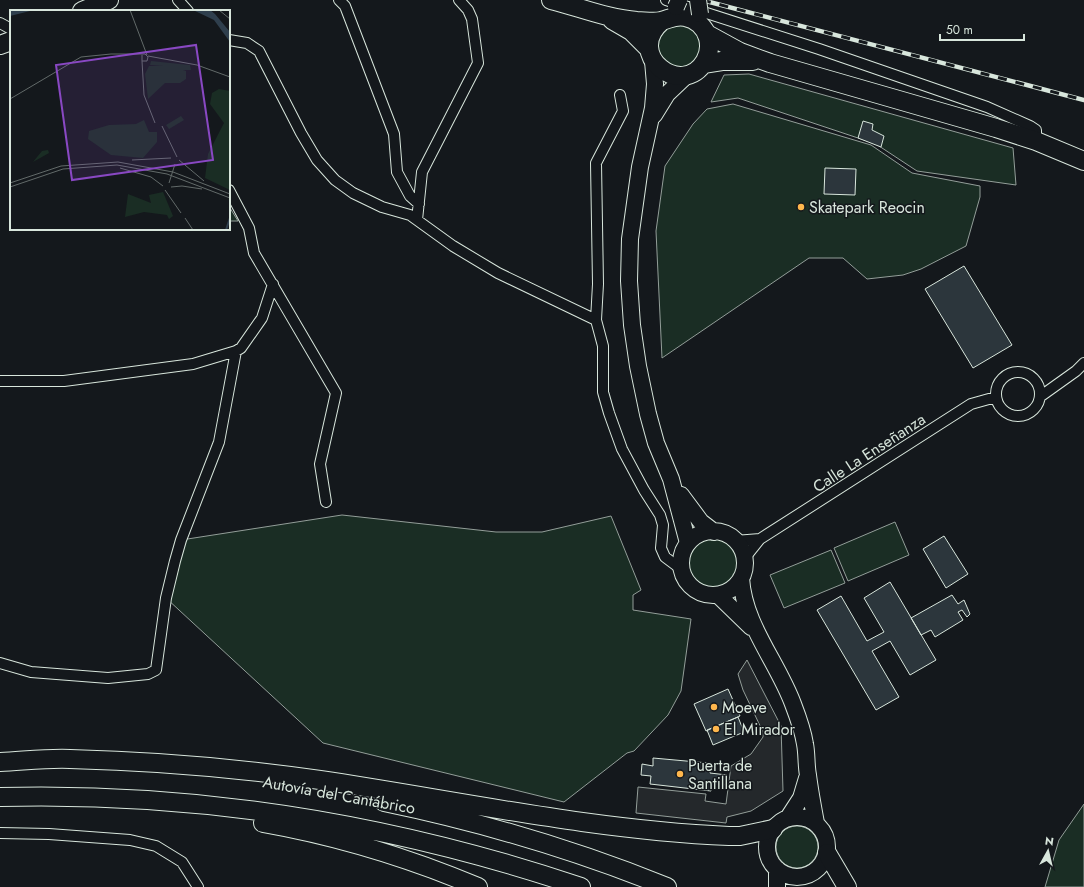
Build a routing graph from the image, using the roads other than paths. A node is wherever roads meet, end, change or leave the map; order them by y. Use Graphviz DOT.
graph roads {
  1 [pos="109,0"];
  2 [pos="178,0"];
  3 [pos="339,0"];
  4 [pos="459,0"];
  5 [pos="551,0"];
  6 [pos="671,9"];
  7 [pos="84,10"];
  8 [pos="187,10"];
  9 [pos="599,13"];
  10 [pos="702,19"];
  11 [pos="0,23"];
  12 [pos="10,28"];
  13 [pos="230,40"];
  14 [pos="10,41"];
  15 [pos="0,45"];
  16 [pos="651,55"];
  17 [pos="770,63"];
  18 [pos="703,64"];
  19 [pos="687,75"];
  20 [pos="620,95"];
  21 [pos="651,120"];
  22 [pos="1036,141"];
  23 [pos="1084,161"];
  24 [pos="230,192"];
  25 [pos="419,204"];
  26 [pos="417,220"];
  27 [pos="273,284"];
  28 [pos="596,320"];
  29 [pos="236,351"];
  30 [pos="1084,363"];
  31 [pos="0,381"];
  32 [pos="1041,396"];
  33 [pos="996,397"];
  34 [pos="671,479"];
  35 [pos="326,502"];
  36 [pos="714,532"];
  37 [pos="760,539"];
  38 [pos="735,541"];
  39 [pos="688,542"];
  40 [pos="744,559"];
  41 [pos="681,569"];
  42 [pos="740,578"];
  43 [pos="718,595"];
  44 [pos="754,630"];
  45 [pos="0,663"];
  46 [pos="0,762"];
  47 [pos="0,766"];
  48 [pos="808,775"];
  49 [pos="0,798"];
  50 [pos="788,818"];
  51 [pos="816,823"];
  52 [pos="773,829"];
  53 [pos="0,834"];
  54 [pos="827,853"];
  55 [pos="777,869"];
  56 [pos="792,882"];
  57 [pos="198,887"];
  58 [pos="478,887"];
  59 [pos="581,887"];
  60 [pos="667,887"];
  61 [pos="777,887"];
  62 [pos="847,887"];
  1 -- 7 [label="highway"];
  2 -- 8 [label="street"];
  3 -- 25 [label="street"];
  4 -- 25 [label="street"];
  5 -- 9 [label="highway"];
  6 -- 9 [label="highway"];
  6 -- 10 [label="highway"];
  6 -- 16 [label="highway"];
  6 -- 22 [label="street"];
  9 -- 16 [label="highway"];
  10 -- 17 [label="highway"];
  10 -- 18 [label="highway"];
  11 -- 12 [label="street"];
  13 -- 26 [label="street"];
  14 -- 15 [label="highway"];
  16 -- 19 [label="highway"];
  16 -- 21 [label="main road"];
  17 -- 18 [label="highway"];
  17 -- 22 [label="highway"];
  18 -- 19 [label="highway"];
  19 -- 21 [label="main road"];
  20 -- 28 [label="street"];
  21 -- 34 [label="main road"];
  22 -- 23 [label="highway"];
  24 -- 27 [label="street"];
  25 -- 26 [label="street"];
  26 -- 28 [label="street"];
  27 -- 29 [label="street"];
  27 -- 35 [label="street"];
  28 -- 41 [label="street"];
  29 -- 31 [label="street"];
  29 -- 45 [label="street"];
  30 -- 32 [label="street"];
  32 -- 33 [label="street"];
  32 -- 33 [label="street"];
  33 -- 37 [label="street, Calle La Enseñanza"];
  34 -- 36 [label="main road"];
  34 -- 39 [label="main road"];
  36 -- 38 [label="main road"];
  36 -- 39 [label="main road"];
  37 -- 38 [label="street, Calle La Enseñanza"];
  37 -- 40 [label="street, Calle La Enseñanza"];
  38 -- 40 [label="main road"];
  39 -- 41 [label="main road"];
  40 -- 42 [label="main road"];
  41 -- 43 [label="main road"];
  42 -- 43 [label="main road"];
  42 -- 44 [label="main road"];
  43 -- 44 [label="main road"];
  44 -- 48 [label="main road"];
  46 -- 52 [label="highway"];
  47 -- 60 [label="highway, Autovía del Cantábrico"];
  48 -- 50 [label="main road"];
  48 -- 51 [label="main road"];
  49 -- 58 [label="highway"];
  49 -- 59 [label="highway, Autovía del Cantábrico"];
  50 -- 51 [label="main road"];
  50 -- 52 [label="main road"];
  51 -- 54 [label="main road"];
  52 -- 55 [label="main road"];
  53 -- 57 [label="street"];
  54 -- 56 [label="main road"];
  54 -- 62 [label="highway"];
  55 -- 56 [label="main road"];
  55 -- 61 [label="main road"];
}
